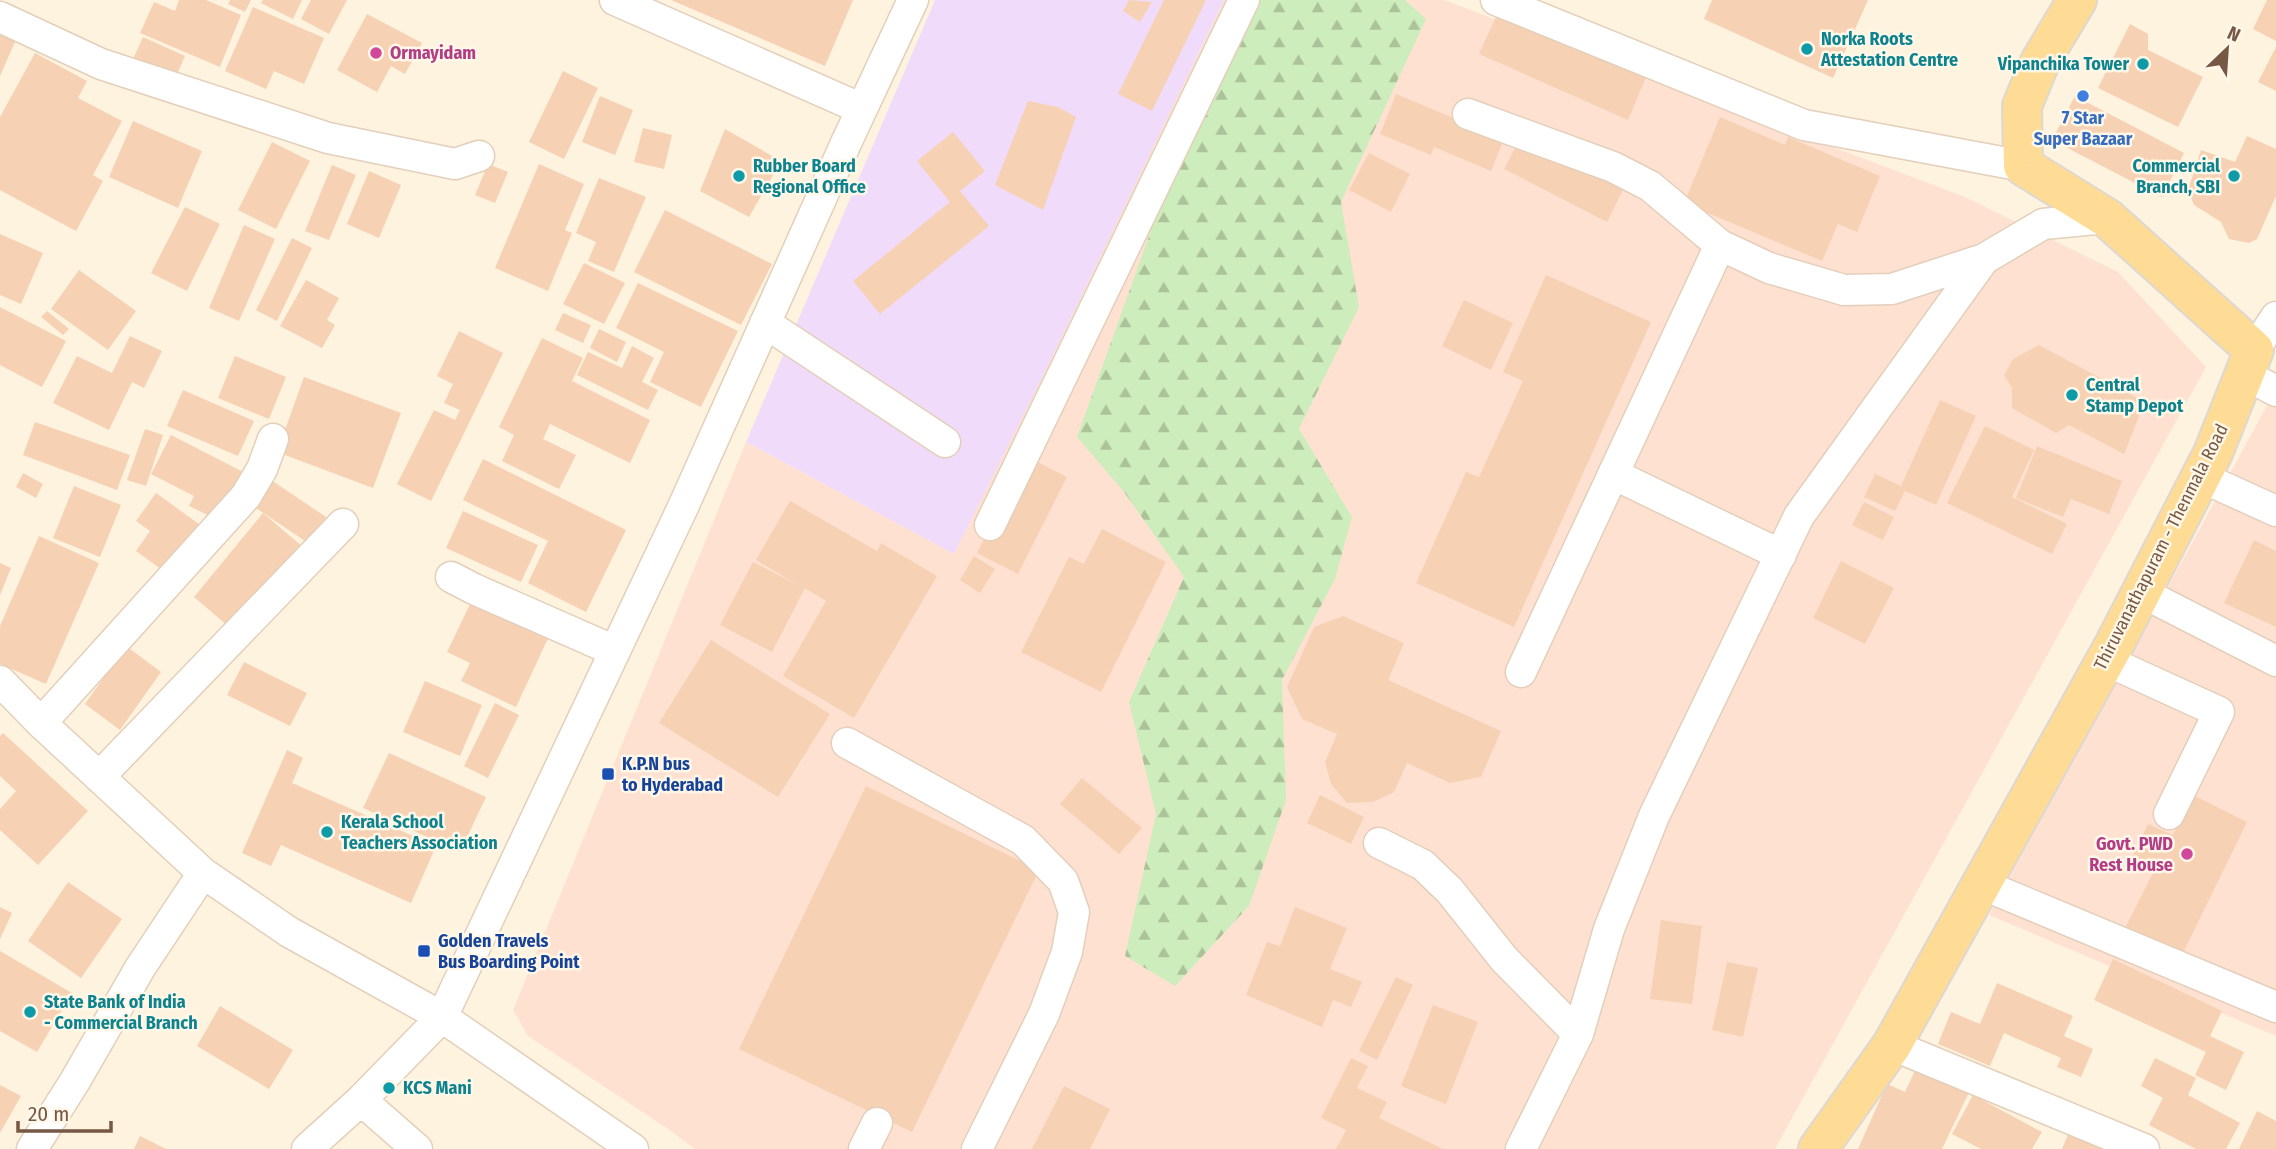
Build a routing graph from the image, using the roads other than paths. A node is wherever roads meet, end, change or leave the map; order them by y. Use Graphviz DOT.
graph roads {
  1 [pos="615,0"];
  2 [pos="913,0"];
  3 [pos="1244,0"];
  4 [pos="1496,0"];
  5 [pos="2077,0"];
  6 [pos="0,17"];
  7 [pos="862,109"];
  8 [pos="1468,114"];
  9 [pos="479,156"];
  10 [pos="2023,166"];
  11 [pos="2107,218"];
  12 [pos="1720,246"];
  13 [pos="1984,259"];
  14 [pos="2276,317"];
  15 [pos="765,323"];
  16 [pos="2258,372"];
  17 [pos="273,439"];
  18 [pos="945,442"];
  19 [pos="1613,474"];
  20 [pos="2201,477"];
  21 [pos="2276,511"];
  22 [pos="342,524"];
  23 [pos="990,525"];
  24 [pos="1781,555"];
  25 [pos="451,577"];
  26 [pos="2141,592"];
  27 [pos="614,651"];
  28 [pos="2105,660"];
  29 [pos="2276,661"];
  30 [pos="1521,673"];
  31 [pos="0,681"];
  32 [pos="41,723"];
  33 [pos="847,743"];
  34 [pos="99,777"];
  35 [pos="2169,814"];
  36 [pos="1379,843"];
  37 [pos="203,873"];
  38 [pos="1981,884"];
  39 [pos="2276,1007"];
  40 [pos="442,1017"];
  41 [pos="1578,1034"];
  42 [pos="1892,1045"];
  43 [pos="361,1100"];
  44 [pos="33,1149"];
  45 [pos="307,1149"];
  46 [pos="416,1149"];
  47 [pos="633,1149"];
  48 [pos="977,1149"];
  49 [pos="1521,1149"];
  50 [pos="1818,1149"];
  51 [pos="2144,1149"];
  1 -- 7 [label="street"];
  2 -- 7 [label="street"];
  3 -- 23 [label="street"];
  4 -- 10 [label="street"];
  5 -- 10 [label="main road"];
  6 -- 9 [label="street"];
  7 -- 15 [label="street"];
  8 -- 12 [label="street"];
  10 -- 11 [label="main road"];
  11 -- 13 [label="street"];
  11 -- 16 [label="main road"];
  12 -- 13 [label="street"];
  12 -- 19 [label="street"];
  13 -- 24 [label="street"];
  14 -- 16 [label="street"];
  15 -- 18 [label="street"];
  15 -- 27 [label="street"];
  16 -- 20 [label="main road, Thiruvanathapuram - Thenmala Road"];
  17 -- 32 [label="street"];
  19 -- 24 [label="street"];
  19 -- 30 [label="street"];
  20 -- 21 [label="street"];
  20 -- 26 [label="main road, Thiruvanathapuram - Thenmala Road"];
  22 -- 34 [label="street"];
  24 -- 41 [label="street"];
  25 -- 27 [label="street"];
  26 -- 28 [label="main road, Thiruvanathapuram - Thenmala Road"];
  26 -- 29 [label="street"];
  27 -- 40 [label="street"];
  28 -- 35 [label="street"];
  28 -- 38 [label="main road, Thiruvanathapuram - Thenmala Road"];
  31 -- 32 [label="street"];
  32 -- 34 [label="street"];
  33 -- 48 [label="street"];
  34 -- 37 [label="street"];
  36 -- 41 [label="street"];
  37 -- 40 [label="street"];
  37 -- 44 [label="street"];
  38 -- 39 [label="street"];
  38 -- 42 [label="main road, Thiruvanathapuram - Thenmala Road"];
  40 -- 43 [label="street"];
  40 -- 47 [label="street"];
  41 -- 49 [label="street"];
  42 -- 50 [label="main road, Thiruvanathapuram - Thenmala Road"];
  42 -- 51 [label="street"];
  43 -- 45 [label="street"];
  43 -- 46 [label="street"];
}
